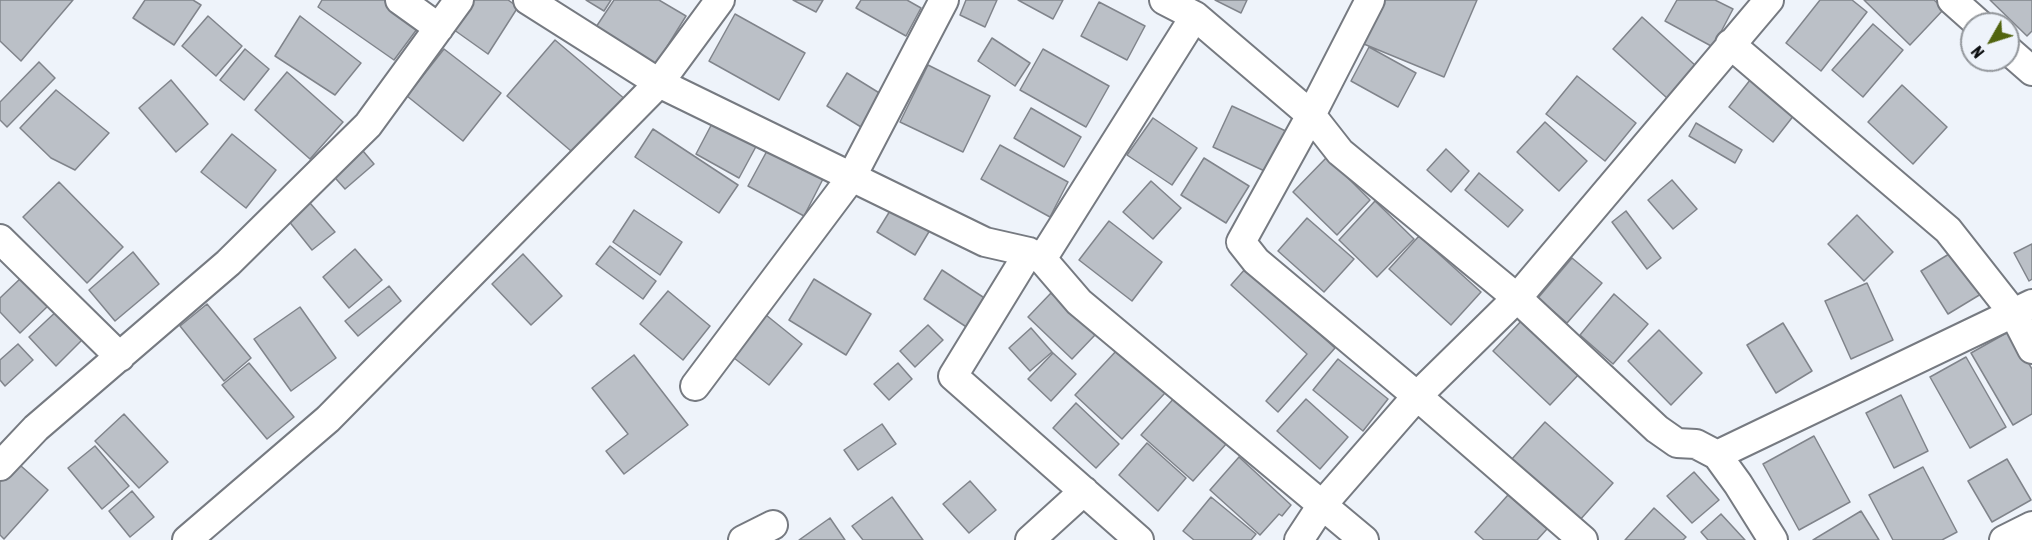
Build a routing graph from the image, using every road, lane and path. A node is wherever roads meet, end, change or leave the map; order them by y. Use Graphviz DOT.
graph roads {
  1 [pos="400,0"];
  2 [pos="459,0"];
  3 [pos="528,0"];
  4 [pos="720,0"];
  5 [pos="944,0"];
  6 [pos="1164,0"];
  7 [pos="1370,0"];
  8 [pos="1769,0"];
  9 [pos="1952,0"];
  10 [pos="1966,12"];
  11 [pos="1195,16"];
  12 [pos="439,28"];
  13 [pos="1730,44"];
  14 [pos="2020,60"];
  15 [pos="2032,71"];
  16 [pos="659,83"];
  17 [pos="1311,115"];
  18 [pos="851,178"];
  19 [pos="0,239"];
  20 [pos="1036,256"];
  21 [pos="1517,298"];
  22 [pos="2023,309"];
  23 [pos="2032,349"];
  24 [pos="120,357"];
  25 [pos="695,386"];
  26 [pos="1417,396"];
  27 [pos="1717,455"];
  28 [pos="0,466"];
  29 [pos="1084,491"];
  30 [pos="1322,505"];
  31 [pos="773,525"];
  32 [pos="2032,526"];
  33 [pos="187,540"];
  34 [pos="743,540"];
  35 [pos="1030,540"];
  36 [pos="1139,540"];
  37 [pos="1299,540"];
  38 [pos="1364,540"];
  39 [pos="1583,540"];
  40 [pos="1773,540"];
  41 [pos="2004,540"];
  1 -- 12 [label="street"];
  2 -- 12 [label="street"];
  3 -- 16 [label="street"];
  4 -- 16 [label="street"];
  5 -- 18 [label="street"];
  6 -- 11 [label="street"];
  7 -- 17 [label="street"];
  8 -- 13 [label="street"];
  9 -- 10 [label="street"];
  11 -- 17 [label="street"];
  11 -- 20 [label="street"];
  12 -- 24 [label="street"];
  13 -- 21 [label="street"];
  13 -- 22 [label="street"];
  14 -- 15 [label="street"];
  16 -- 18 [label="street"];
  16 -- 33 [label="street"];
  17 -- 21 [label="street"];
  17 -- 26 [label="street"];
  18 -- 20 [label="street"];
  18 -- 25 [label="street"];
  19 -- 24 [label="street"];
  20 -- 29 [label="street"];
  20 -- 30 [label="street"];
  21 -- 26 [label="street"];
  21 -- 27 [label="street"];
  22 -- 23 [label="street"];
  22 -- 27 [label="street"];
  24 -- 28 [label="street"];
  26 -- 30 [label="street"];
  26 -- 39 [label="street"];
  27 -- 40 [label="street"];
  29 -- 35 [label="street"];
  29 -- 36 [label="street"];
  30 -- 37 [label="street"];
  30 -- 38 [label="street"];
  31 -- 34 [label="street"];
  32 -- 41 [label="street"];
}
